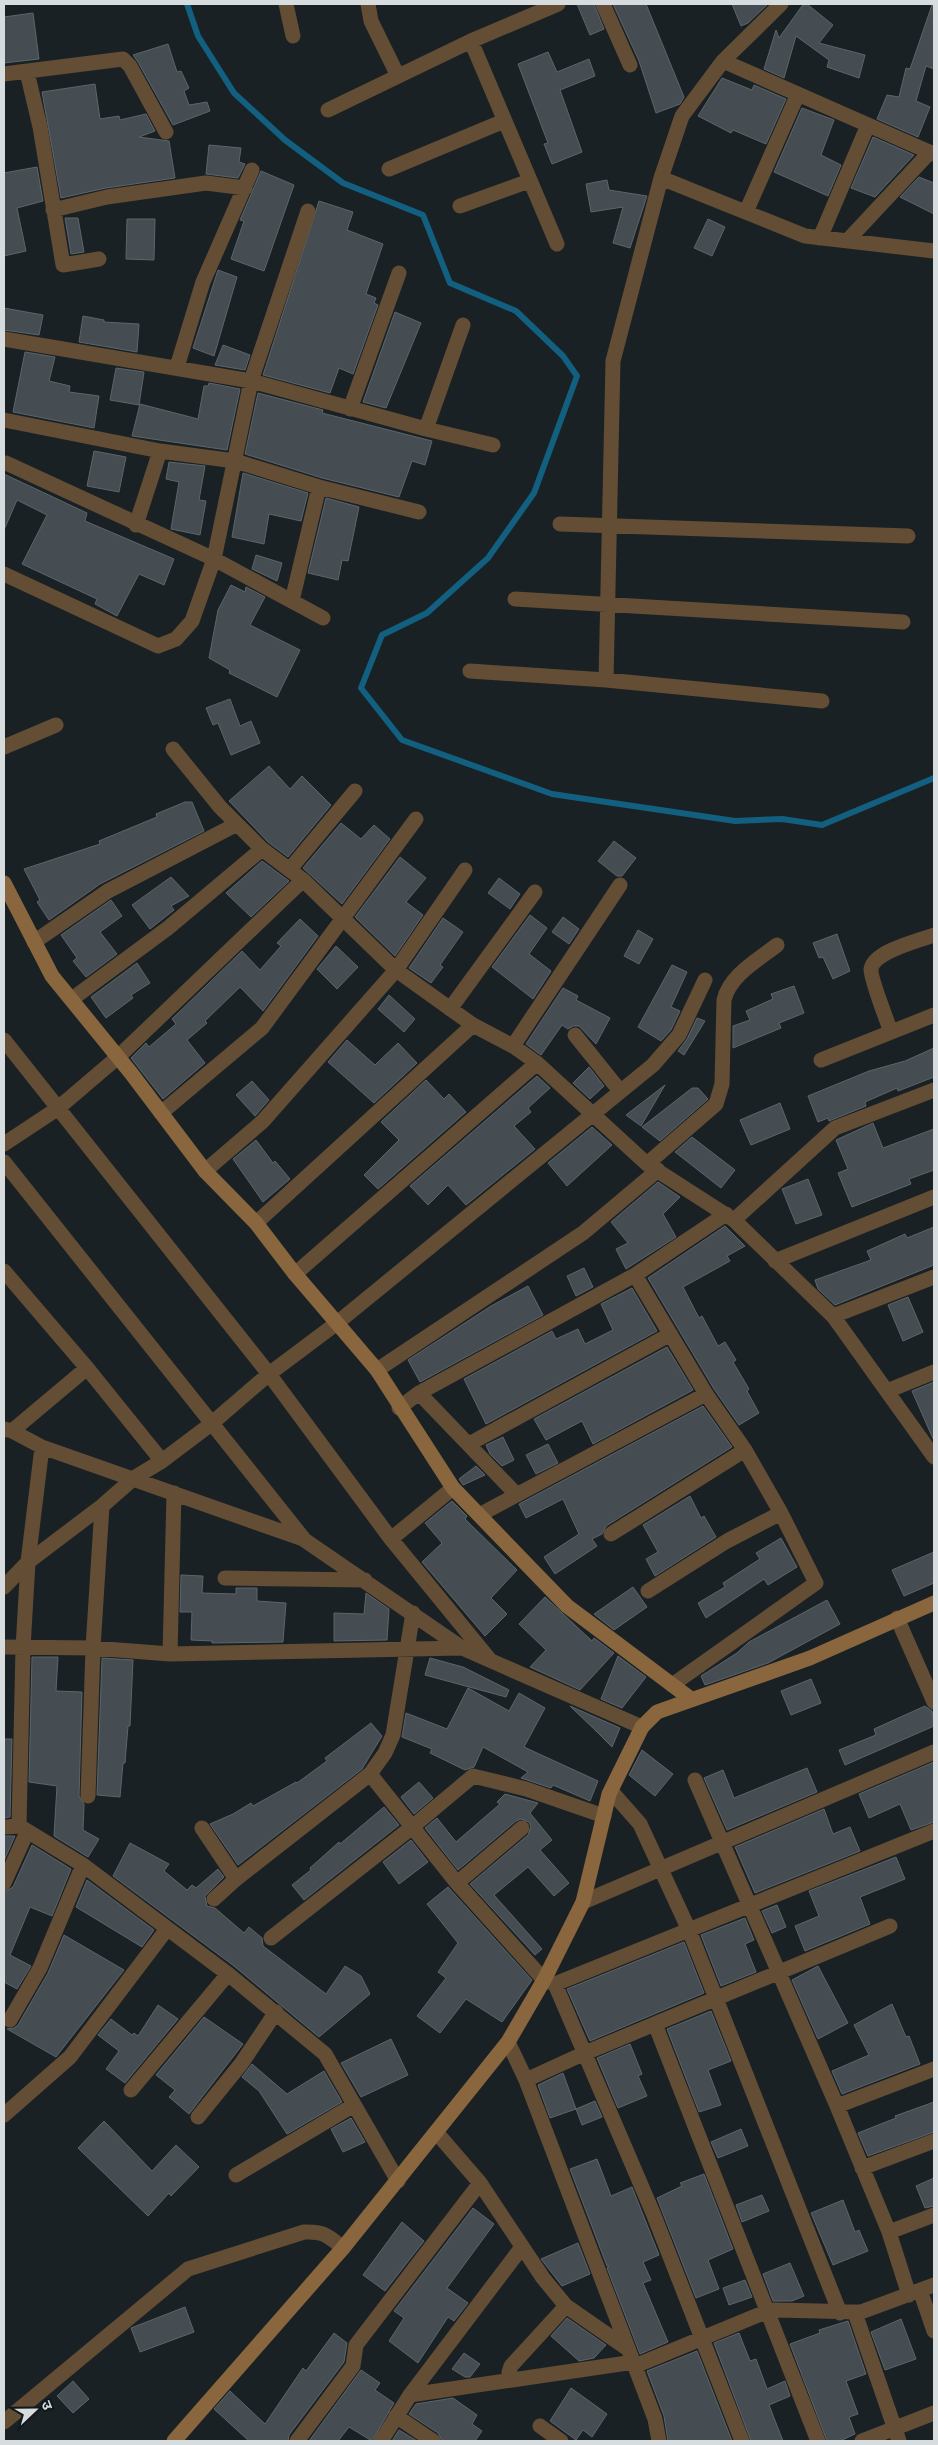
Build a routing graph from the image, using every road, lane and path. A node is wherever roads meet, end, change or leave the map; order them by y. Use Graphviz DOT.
graph roads {
  1 [pos="286,4"];
  2 [pos="368,4"];
  3 [pos="558,4"];
  4 [pos="603,4"];
  5 [pos="781,4"];
  6 [pos="532,9"];
  7 [pos="293,36"];
  8 [pos="471,40"];
  9 [pos="724,61"];
  10 [pos="630,65"];
  11 [pos="27,72"];
  12 [pos="4,74"];
  13 [pos="398,76"];
  14 [pos="798,94"];
  15 [pos="328,110"];
  16 [pos="504,121"];
  17 [pos="868,125"];
  18 [pos="166,132"];
  19 [pos="932,153"];
  20 [pos="389,169"];
  21 [pos="252,170"];
  22 [pos="661,178"];
  23 [pos="529,181"];
  24 [pos="245,188"];
  25 [pos="460,206"];
  26 [pos="53,210"];
  27 [pos="308,210"];
  28 [pos="746,212"];
  29 [pos="820,238"];
  30 [pos="847,241"];
  31 [pos="557,244"];
  32 [pos="934,251"];
  33 [pos="99,259"];
  34 [pos="399,273"];
  35 [pos="463,325"];
  36 [pos="4,339"];
  37 [pos="177,367"];
  38 [pos="251,381"];
  39 [pos="350,409"];
  40 [pos="4,420"];
  41 [pos="426,429"];
  42 [pos="493,444"];
  43 [pos="160,451"];
  44 [pos="235,461"];
  45 [pos="6,463"];
  46 [pos="319,487"];
  47 [pos="419,512"];
  48 [pos="560,524"];
  49 [pos="136,525"];
  50 [pos="610,526"];
  51 [pos="908,536"];
  52 [pos="214,560"];
  53 [pos="4,574"];
  54 [pos="515,599"];
  55 [pos="292,600"];
  56 [pos="608,604"];
  57 [pos="323,618"];
  58 [pos="903,622"];
  59 [pos="470,671"];
  60 [pos="606,680"];
  61 [pos="822,702"];
  62 [pos="56,725"];
  63 [pos="4,747"];
  64 [pos="173,749"];
  65 [pos="354,791"];
  66 [pos="416,819"];
  67 [pos="237,824"];
  68 [pos="262,849"];
  69 [pos="290,869"];
  70 [pos="465,870"];
  71 [pos="303,880"];
  72 [pos="4,883"];
  73 [pos="620,884"];
  74 [pos="535,892"];
  75 [pos="343,919"];
  76 [pos="934,936"];
  77 [pos="34,942"];
  78 [pos="777,945"];
  79 [pos="396,970"];
  80 [pos="705,980"];
  81 [pos="72,999"];
  82 [pos="450,1009"];
  83 [pos="934,1015"];
  84 [pos="473,1025"];
  85 [pos="891,1032"];
  86 [pos="575,1035"];
  87 [pos="5,1044"];
  88 [pos="513,1046"];
  89 [pos="118,1057"];
  90 [pos="821,1060"];
  91 [pos="537,1063"];
  92 [pos="934,1090"];
  93 [pos="620,1091"];
  94 [pos="57,1109"];
  95 [pos="161,1113"];
  96 [pos="590,1114"];
  97 [pos="4,1144"];
  98 [pos="4,1162"];
  99 [pos="652,1167"];
  100 [pos="205,1171"];
  101 [pos="934,1198"];
  102 [pos="730,1217"];
  103 [pos="256,1223"];
  104 [pos="775,1261"];
  105 [pos="4,1271"];
  106 [pos="295,1274"];
  107 [pos="635,1275"];
  108 [pos="934,1278"];
  109 [pos="833,1316"];
  110 [pos="337,1323"];
  111 [pos="669,1334"];
  112 [pos="87,1368"];
  113 [pos="377,1370"];
  114 [pos="934,1372"];
  115 [pos="268,1374"];
  116 [pos="887,1390"];
  117 [pos="419,1393"];
  118 [pos="706,1394"];
  119 [pos="400,1408"];
  120 [pos="211,1424"];
  121 [pos="8,1430"];
  122 [pos="469,1444"];
  123 [pos="42,1447"];
  124 [pos="745,1450"];
  125 [pos="933,1452"];
  126 [pos="162,1462"];
  127 [pos="134,1478"];
  128 [pos="453,1488"];
  129 [pos="174,1493"];
  130 [pos="518,1495"];
  131 [pos="102,1506"];
  132 [pos="781,1512"];
  133 [pos="481,1514"];
  134 [pos="611,1534"];
  135 [pos="303,1539"];
  136 [pos="391,1539"];
  137 [pos="28,1562"];
  138 [pos="225,1578"];
  139 [pos="365,1580"];
  140 [pos="4,1587"];
  141 [pos="648,1591"];
  142 [pos="934,1603"];
  143 [pos="413,1613"];
  144 [pos="898,1618"];
  145 [pos="4,1646"];
  146 [pos="23,1648"];
  147 [pos="93,1648"];
  148 [pos="462,1648"];
  149 [pos="407,1649"];
  150 [pos="170,1654"];
  151 [pos="490,1660"];
  152 [pos="672,1685"];
  153 [pos="692,1699"];
  154 [pos="934,1701"];
  155 [pos="642,1728"];
  156 [pos="934,1752"];
  157 [pos="370,1774"];
  158 [pos="695,1780"];
  159 [pos="611,1791"];
  160 [pos="88,1796"];
  161 [pos="604,1816"];
  162 [pos="4,1827"];
  163 [pos="202,1828"];
  164 [pos="411,1828"];
  165 [pos="522,1828"];
  166 [pos="23,1829"];
  167 [pos="934,1831"];
  168 [pos="723,1841"];
  169 [pos="83,1865"];
  170 [pos="661,1868"];
  171 [pos="236,1879"];
  172 [pos="4,1883"];
  173 [pos="456,1883"];
  174 [pos="214,1899"];
  175 [pos="583,1902"];
  176 [pos="750,1904"];
  177 [pos="890,1926"];
  178 [pos="167,1929"];
  179 [pos="689,1930"];
  180 [pos="272,1938"];
  181 [pos="779,1973"];
  182 [pos="228,1974"];
  183 [pos="549,1982"];
  184 [pos="718,1998"];
  185 [pos="276,2012"];
  186 [pos="6,2018"];
  187 [pos="654,2024"];
  188 [pos="508,2042"];
  189 [pos="585,2053"];
  190 [pos="934,2069"];
  191 [pos="526,2080"];
  192 [pos="131,2090"];
  193 [pos="354,2104"];
  194 [pos="837,2106"];
  195 [pos="4,2115"];
  196 [pos="198,2117"];
  197 [pos="436,2132"];
  198 [pos="934,2141"];
  199 [pos="862,2168"];
  200 [pos="236,2175"];
  201 [pos="398,2182"];
  202 [pos="480,2183"];
  203 [pos="934,2215"];
  204 [pos="889,2232"];
  205 [pos="522,2247"];
  206 [pos="343,2248"];
  207 [pos="921,2290"];
  208 [pos="566,2306"];
  209 [pos="768,2312"];
  210 [pos="848,2313"];
  211 [pos="934,2330"];
  212 [pos="701,2340"];
  213 [pos="632,2359"];
  214 [pos="512,2380"];
  215 [pos="410,2396"];
  216 [pos="934,2413"];
  217 [pos="396,2416"];
  218 [pos="4,2422"];
  219 [pos="540,2426"];
  220 [pos="897,2435"];
  221 [pos="174,2441"];
  222 [pos="297,2441"];
  223 [pos="381,2441"];
  224 [pos="433,2441"];
  225 [pos="561,2441"];
  226 [pos="659,2441"];
  227 [pos="742,2441"];
  228 [pos="818,2441"];
  229 [pos="862,2441"];
  1 -- 7 [label="street"];
  2 -- 13 [label="street"];
  3 -- 6 [label="street"];
  4 -- 10 [label="street"];
  5 -- 9 [label="street"];
  6 -- 8 [label="street"];
  8 -- 13 [label="street"];
  8 -- 16 [label="street"];
  9 -- 14 [label="street"];
  9 -- 22 [label="street"];
  11 -- 12 [label="street"];
  11 -- 18 [label="street"];
  11 -- 26 [label="street"];
  13 -- 15 [label="street"];
  14 -- 17 [label="street"];
  14 -- 28 [label="street"];
  16 -- 20 [label="street"];
  16 -- 23 [label="street"];
  17 -- 19 [label="street"];
  17 -- 29 [label="street"];
  19 -- 30 [label="street"];
  21 -- 24 [label="street"];
  22 -- 28 [label="street"];
  22 -- 50 [label="street"];
  23 -- 25 [label="street"];
  23 -- 31 [label="street"];
  24 -- 26 [label="street"];
  24 -- 37 [label="street"];
  26 -- 33 [label="street"];
  27 -- 38 [label="street"];
  28 -- 29 [label="street"];
  29 -- 30 [label="street"];
  30 -- 32 [label="street"];
  34 -- 39 [label="street"];
  35 -- 41 [label="street"];
  36 -- 37 [label="street"];
  37 -- 38 [label="street"];
  38 -- 39 [label="street"];
  38 -- 44 [label="street"];
  39 -- 41 [label="street"];
  40 -- 43 [label="street"];
  41 -- 42 [label="street"];
  43 -- 44 [label="street"];
  43 -- 49 [label="street"];
  44 -- 46 [label="street"];
  44 -- 52 [label="street"];
  45 -- 49 [label="street"];
  46 -- 47 [label="street"];
  46 -- 55 [label="street"];
  48 -- 50 [label="street"];
  49 -- 52 [label="street"];
  50 -- 51 [label="street"];
  50 -- 56 [label="street"];
  52 -- 53 [label="street"];
  52 -- 55 [label="street"];
  54 -- 56 [label="street"];
  55 -- 57 [label="street"];
  56 -- 58 [label="street"];
  56 -- 60 [label="street"];
  59 -- 60 [label="street"];
  60 -- 61 [label="street"];
  62 -- 63 [label="street"];
  64 -- 67 [label="street"];
  65 -- 69 [label="street"];
  66 -- 75 [label="street"];
  67 -- 68 [label="street"];
  67 -- 77 [label="street"];
  68 -- 69 [label="street"];
  68 -- 81 [label="street"];
  69 -- 71 [label="street"];
  70 -- 79 [label="street"];
  71 -- 75 [label="street"];
  71 -- 89 [label="street"];
  72 -- 77 [label="street"];
  73 -- 88 [label="street"];
  74 -- 82 [label="street"];
  75 -- 79 [label="street"];
  75 -- 95 [label="street"];
  76 -- 85 [label="street"];
  77 -- 81 [label="street"];
  78 -- 99 [label="street"];
  79 -- 82 [label="street"];
  79 -- 100 [label="street"];
  80 -- 93 [label="street"];
  81 -- 89 [label="street"];
  82 -- 84 [label="street"];
  83 -- 85 [label="street"];
  84 -- 88 [label="street"];
  84 -- 103 [label="street"];
  85 -- 90 [label="street"];
  86 -- 93 [label="street"];
  87 -- 94 [label="street"];
  88 -- 91 [label="street"];
  89 -- 94 [label="street"];
  89 -- 95 [label="street"];
  91 -- 96 [label="street"];
  91 -- 106 [label="street"];
  92 -- 102 [label="street"];
  93 -- 96 [label="street"];
  94 -- 97 [label="street"];
  94 -- 115 [label="street"];
  95 -- 100 [label="street"];
  96 -- 99 [label="street"];
  96 -- 110 [label="street"];
  98 -- 120 [label="street"];
  99 -- 102 [label="street"];
  99 -- 113 [label="street"];
  100 -- 103 [label="street"];
  101 -- 104 [label="street"];
  102 -- 104 [label="street"];
  102 -- 107 [label="street"];
  103 -- 106 [label="street"];
  104 -- 109 [label="street"];
  105 -- 112 [label="street"];
  106 -- 110 [label="street"];
  107 -- 111 [label="street"];
  107 -- 117 [label="street"];
  108 -- 109 [label="street"];
  109 -- 116 [label="street"];
  110 -- 113 [label="street"];
  110 -- 115 [label="street"];
  111 -- 118 [label="street"];
  111 -- 122 [label="street"];
  112 -- 121 [label="street"];
  112 -- 126 [label="street"];
  113 -- 119 [label="street"];
  114 -- 116 [label="street"];
  115 -- 120 [label="street"];
  115 -- 136 [label="street"];
  116 -- 125 [label="street"];
  117 -- 119 [label="street"];
  117 -- 122 [label="street"];
  118 -- 124 [label="street"];
  118 -- 130 [label="street"];
  119 -- 128 [label="street"];
  120 -- 126 [label="street"];
  120 -- 135 [label="street"];
  121 -- 123 [label="street"];
  122 -- 130 [label="street"];
  123 -- 127 [label="street"];
  123 -- 137 [label="street"];
  124 -- 132 [label="street"];
  124 -- 134 [label="street"];
  126 -- 127 [label="street"];
  127 -- 129 [label="street"];
  127 -- 131 [label="street"];
  128 -- 133 [label="street"];
  128 -- 136 [label="street"];
  129 -- 135 [label="street"];
  129 -- 150 [label="street"];
  130 -- 133 [label="street"];
  131 -- 137 [label="street"];
  131 -- 147 [label="street"];
  132 -- 141 [label="street"];
  132 -- 152 [label="street"];
  133 -- 152 [label="street"];
  135 -- 139 [label="street"];
  136 -- 151 [label="street"];
  137 -- 140 [label="street"];
  137 -- 146 [label="street"];
  138 -- 139 [label="street"];
  139 -- 143 [label="street"];
  142 -- 144 [label="street"];
  143 -- 148 [label="street"];
  143 -- 149 [label="street"];
  144 -- 153 [label="street"];
  144 -- 154 [label="street"];
  145 -- 146 [label="street"];
  146 -- 147 [label="street"];
  146 -- 166 [label="street"];
  147 -- 150 [label="street"];
  147 -- 160 [label="street"];
  148 -- 149 [label="street"];
  148 -- 151 [label="street"];
  149 -- 150 [label="street"];
  149 -- 157 [label="street"];
  151 -- 155 [label="street"];
  152 -- 153 [label="street"];
  153 -- 155 [label="street"];
  155 -- 159 [label="street"];
  156 -- 168 [label="street"];
  157 -- 164 [label="street"];
  157 -- 171 [label="street"];
  158 -- 168 [label="street"];
  159 -- 161 [label="street"];
  159 -- 170 [label="street"];
  161 -- 164 [label="street"];
  161 -- 175 [label="street"];
  162 -- 166 [label="street"];
  163 -- 171 [label="street"];
  164 -- 173 [label="street"];
  164 -- 180 [label="street"];
  165 -- 173 [label="street"];
  166 -- 169 [label="street"];
  166 -- 172 [label="street"];
  167 -- 176 [label="street"];
  168 -- 170 [label="street"];
  168 -- 176 [label="street"];
  169 -- 178 [label="street"];
  169 -- 186 [label="street"];
  170 -- 175 [label="street"];
  170 -- 179 [label="street"];
  171 -- 174 [label="street"];
  173 -- 183 [label="street"];
  175 -- 183 [label="street"];
  176 -- 179 [label="street"];
  176 -- 181 [label="street"];
  177 -- 181 [label="street"];
  178 -- 182 [label="street"];
  178 -- 195 [label="street"];
  179 -- 183 [label="street"];
  179 -- 184 [label="street"];
  181 -- 184 [label="street"];
  181 -- 194 [label="street"];
  182 -- 185 [label="street"];
  182 -- 192 [label="street"];
  183 -- 188 [label="street"];
  183 -- 189 [label="street"];
  184 -- 187 [label="street"];
  184 -- 210 [label="street"];
  185 -- 193 [label="street"];
  185 -- 196 [label="street"];
  187 -- 189 [label="street"];
  187 -- 209 [label="street"];
  188 -- 191 [label="street"];
  188 -- 197 [label="street"];
  189 -- 191 [label="street"];
  189 -- 212 [label="street"];
  190 -- 194 [label="street"];
  191 -- 213 [label="street"];
  193 -- 200 [label="street"];
  193 -- 201 [label="street"];
  194 -- 199 [label="street"];
  197 -- 201 [label="street"];
  197 -- 202 [label="street"];
  198 -- 199 [label="street"];
  199 -- 204 [label="street"];
  201 -- 206 [label="street"];
  202 -- 205 [label="street"];
  202 -- 222 [label="street"];
  203 -- 204 [label="street"];
  204 -- 207 [label="street"];
  205 -- 208 [label="street"];
  205 -- 215 [label="street"];
  206 -- 218 [label="street"];
  206 -- 221 [label="street"];
  207 -- 210 [label="street"];
  207 -- 211 [label="street"];
  208 -- 213 [label="street"];
  208 -- 214 [label="street"];
  209 -- 210 [label="street"];
  209 -- 212 [label="street"];
  209 -- 228 [label="street"];
  210 -- 220 [label="street"];
  212 -- 213 [label="street"];
  212 -- 227 [label="street"];
  213 -- 214 [label="street"];
  213 -- 226 [label="street"];
  214 -- 215 [label="street"];
  215 -- 217 [label="street"];
  216 -- 220 [label="street"];
  217 -- 223 [label="street"];
  217 -- 224 [label="street"];
  219 -- 225 [label="street"];
  220 -- 229 [label="street"];
}
